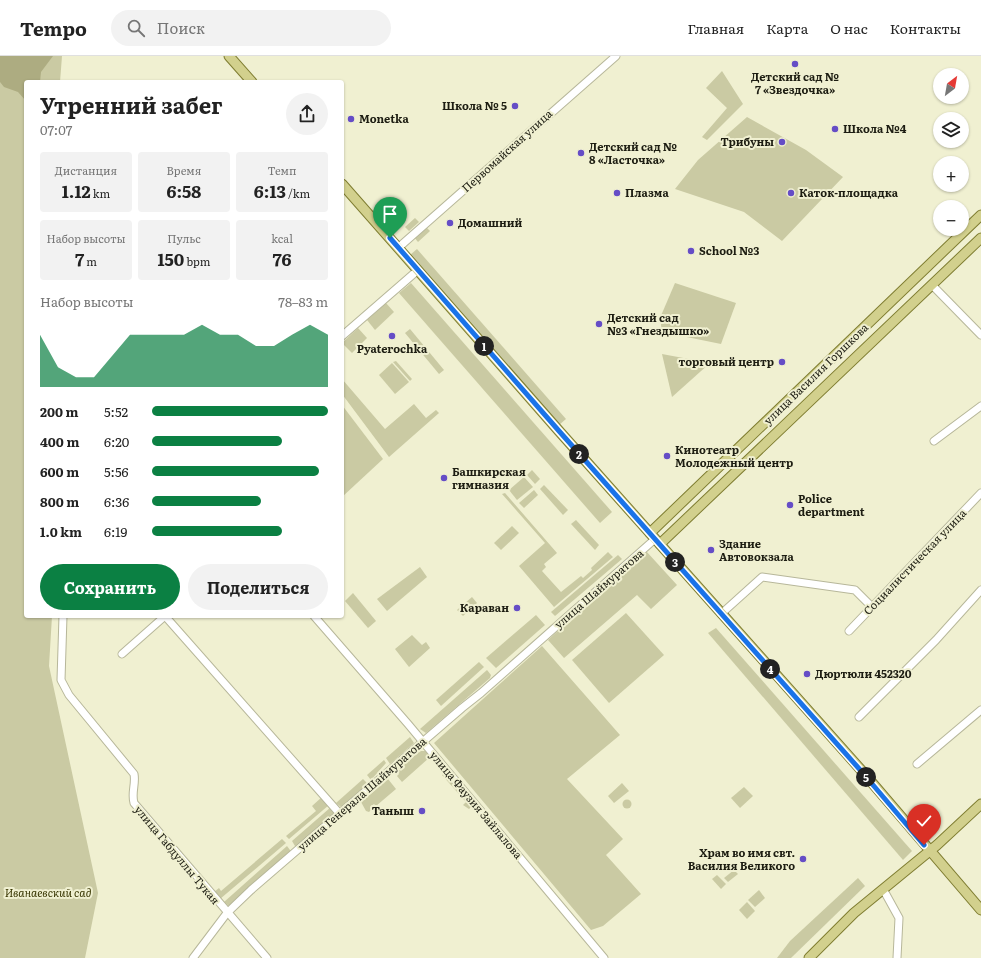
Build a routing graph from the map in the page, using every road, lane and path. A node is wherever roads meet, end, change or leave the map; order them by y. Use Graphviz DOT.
graph roads {
  1 [pos="229,56"];
  2 [pos="616,56"];
  3 [pos="250,80"];
  4 [pos="344,186"];
  5 [pos="981,215"];
  6 [pos="981,238"];
  7 [pos="398,248"];
  8 [pos="418,270"];
  9 [pos="932,284"];
  10 [pos="344,334"];
  11 [pos="981,335"];
  12 [pos="801,388"];
  13 [pos="813,399"];
  14 [pos="981,406"];
  15 [pos="934,440"];
  16 [pos="981,494"];
  17 [pos="690,496"];
  18 [pos="700,506"];
  19 [pos="655,539"];
  20 [pos="981,590"];
  21 [pos="872,607"];
  22 [pos="721,614"];
  23 [pos="63,618"];
  24 [pos="163,618"];
  25 [pos="167,618"];
  26 [pos="316,618"];
  27 [pos="849,631"];
  28 [pos="542,639"];
  29 [pos="122,654"];
  30 [pos="981,710"];
  31 [pos="859,717"];
  32 [pos="422,742"];
  33 [pos="917,764"];
  34 [pos="981,804"];
  35 [pos="340,814"];
  36 [pos="929,851"];
  37 [pos="883,889"];
  38 [pos="981,910"];
  39 [pos="227,913"];
  40 [pos="193,958"];
  41 [pos="267,958"];
  42 [pos="604,958"];
  43 [pos="810,958"];
  44 [pos="897,958"];
  1 -- 3 [label="main road"];
  2 -- 7 [label="street, Первомайская улица"];
  4 -- 7 [label="main road"];
  5 -- 12 [label="main road, улица Василия Горшкова"];
  6 -- 9 [label="main road, улица Василия Горшкова"];
  7 -- 8 [label="main road"];
  8 -- 10 [label="street"];
  8 -- 19 [label="main road"];
  9 -- 11 [label="street"];
  9 -- 13 [label="main road, улица Василия Горшкова"];
  12 -- 13 [label="main road"];
  12 -- 17 [label="main road, улица Василия Горшкова"];
  13 -- 18 [label="main road, улица Василия Горшкова"];
  14 -- 15 [label="street"];
  16 -- 21 [label="street, Социалистическая улица"];
  17 -- 18 [label="main road"];
  17 -- 19 [label="main road, улица Василия Горшкова"];
  18 -- 19 [label="main road, улица Василия Горшкова"];
  19 -- 22 [label="main road"];
  19 -- 28 [label="street, улица Шаймуратова"];
  20 -- 31 [label="street"];
  21 -- 22 [label="street"];
  21 -- 27 [label="street, Социалистическая улица"];
  22 -- 36 [label="main road"];
  23 -- 39 [label="street, улица Габдуллы Тукая"];
  24 -- 29 [label="street"];
  25 -- 35 [label="street"];
  26 -- 32 [label="street, улица Фаузия Зайлалова"];
  28 -- 32 [label="street, улица Генерала Шаймуратова"];
  30 -- 33 [label="street"];
  32 -- 35 [label="street, улица Генерала Шаймуратова"];
  32 -- 42 [label="street, улица Фаузия Зайлалова"];
  34 -- 36 [label="main road"];
  35 -- 39 [label="street, улица Генерала Шаймуратова"];
  36 -- 37 [label="main road"];
  36 -- 38 [label="main road"];
  37 -- 43 [label="main road"];
  37 -- 44 [label="street"];
  39 -- 40 [label="street, улица Генерала Шаймуратова"];
  39 -- 41 [label="street, улица Габдуллы Тукая"];
}
